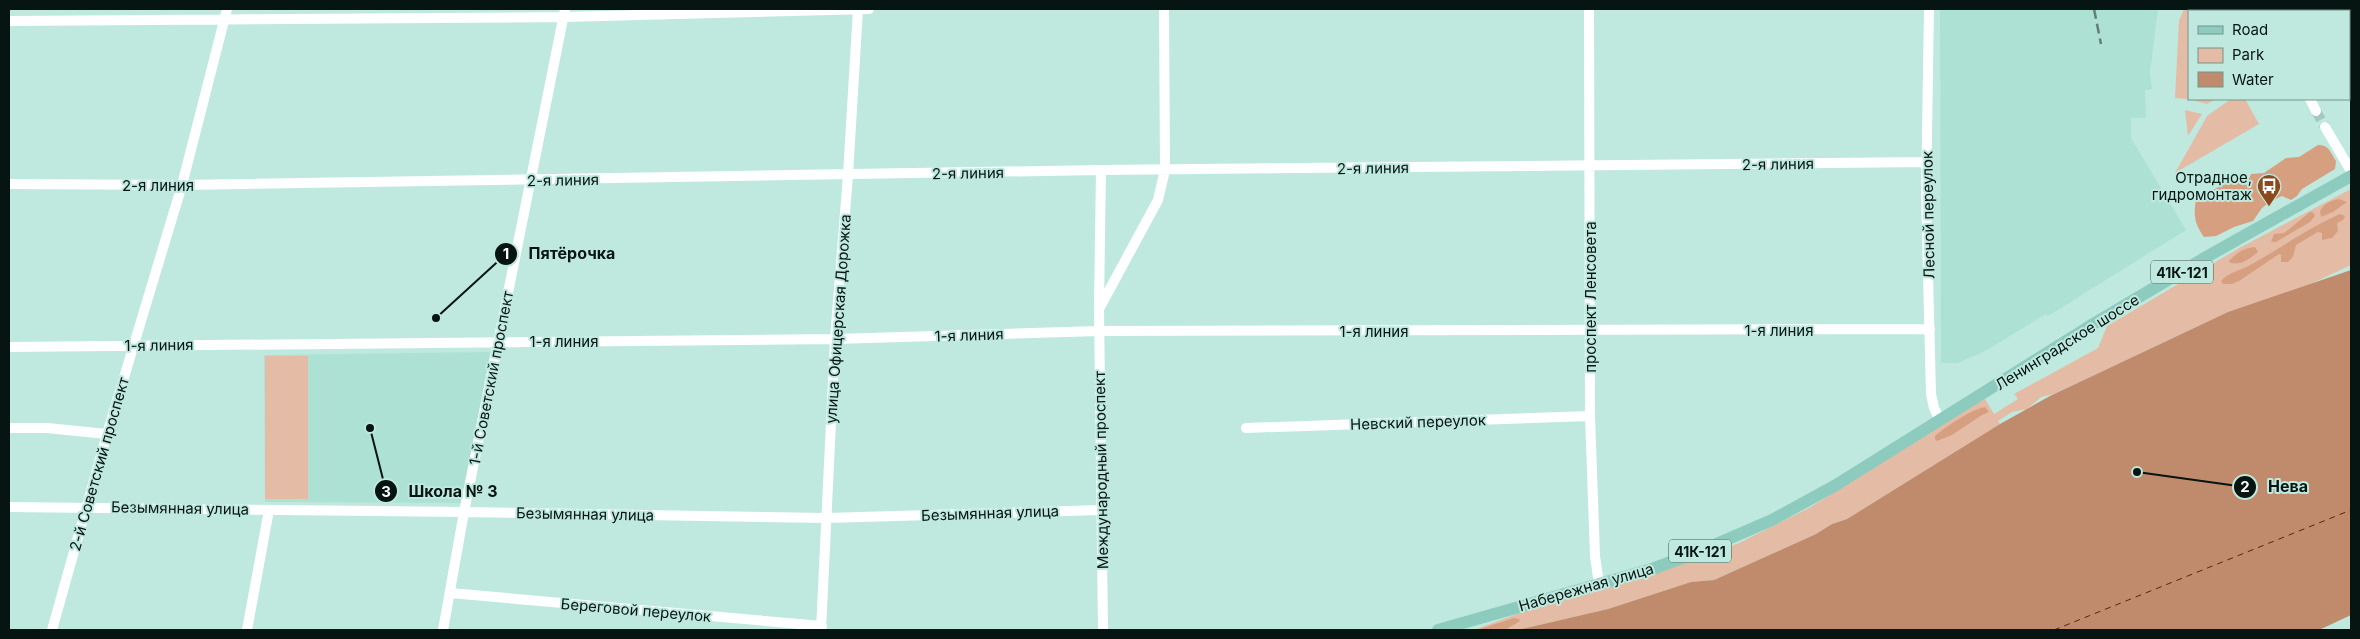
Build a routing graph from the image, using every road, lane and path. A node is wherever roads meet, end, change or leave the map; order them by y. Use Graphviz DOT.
graph roads {
  1 [pos="227,9"];
  2 [pos="858,9"];
  3 [pos="869,9"];
  4 [pos="1164,9"];
  5 [pos="1589,9"];
  6 [pos="1929,9"];
  7 [pos="565,13"];
  8 [pos="224,19"];
  9 [pos="9,21"];
  10 [pos="2310,100"];
  11 [pos="2316,111"];
  12 [pos="2325,127"];
  13 [pos="1927,162"];
  14 [pos="1590,166"];
  15 [pos="1101,170"];
  16 [pos="1165,170"];
  17 [pos="2351,171"];
  18 [pos="848,175"];
  19 [pos="2351,176"];
  20 [pos="530,181"];
  21 [pos="9,184"];
  22 [pos="182,185"];
  23 [pos="1099,309"];
  24 [pos="1930,329"];
  25 [pos="1590,330"];
  26 [pos="1099,331"];
  27 [pos="835,339"];
  28 [pos="498,341"];
  29 [pos="134,346"];
  30 [pos="9,347"];
  31 [pos="1590,416"];
  32 [pos="1940,420"];
  33 [pos="9,428"];
  34 [pos="1246,428"];
  35 [pos="107,434"];
  36 [pos="9,507"];
  37 [pos="86,507"];
  38 [pos="269,510"];
  39 [pos="1101,510"];
  40 [pos="464,512"];
  41 [pos="826,518"];
  42 [pos="1598,584"];
  43 [pos="450,593"];
  44 [pos="821,628"];
  45 [pos="52,630"];
  46 [pos="248,630"];
  47 [pos="443,630"];
  48 [pos="1103,630"];
  49 [pos="1438,630"];
  1 -- 8 [label="street, 2-й Советский проспект"];
  2 -- 3 [label="street"];
  2 -- 7 [label="street"];
  2 -- 18 [label="street, улица Офицерская Дорожка"];
  4 -- 16 [label="street, Международный проспект"];
  5 -- 14 [label="street, проспект Ленсовета"];
  6 -- 13 [label="street, Лесной переулок"];
  7 -- 8 [label="street"];
  7 -- 20 [label="street, 1-й Советский проспект"];
  8 -- 9 [label="street"];
  8 -- 22 [label="street, 2-й Советский проспект"];
  10 -- 11 [label="street"];
  12 -- 17 [label="street"];
  13 -- 14 [label="street, 2-я линия"];
  13 -- 24 [label="street, Лесной переулок"];
  14 -- 16 [label="street, 2-я линия"];
  14 -- 25 [label="street, проспект Ленсовета"];
  15 -- 16 [label="street, 2-я линия"];
  15 -- 18 [label="street, 2-я линия"];
  15 -- 23 [label="street, Международный проспект"];
  16 -- 23 [label="street, Международный проспект"];
  18 -- 20 [label="street, 2-я линия"];
  18 -- 27 [label="street, улица Офицерская Дорожка"];
  19 -- 32 [label="main road, Ленинградское шоссе / 41К-121"];
  20 -- 22 [label="street, 2-я линия"];
  20 -- 28 [label="street, 1-й Советский проспект"];
  21 -- 22 [label="street, 2-я линия"];
  22 -- 29 [label="street, 2-й Советский проспект"];
  23 -- 26 [label="street, Международный проспект"];
  24 -- 25 [label="street, 1-я линия"];
  24 -- 32 [label="street, Лесной переулок"];
  25 -- 26 [label="street, 1-я линия"];
  25 -- 31 [label="street, проспект Ленсовета"];
  26 -- 27 [label="street, 1-я линия"];
  26 -- 39 [label="street, Международный проспект"];
  27 -- 28 [label="street, 1-я линия"];
  27 -- 41 [label="street, улица Офицерская Дорожка"];
  28 -- 29 [label="street, 1-я линия"];
  28 -- 40 [label="street, 1-й Советский проспект"];
  29 -- 30 [label="street, 1-я линия"];
  29 -- 35 [label="street, 2-й Советский проспект"];
  31 -- 34 [label="street, Невский переулок"];
  31 -- 42 [label="street, проспект Ленсовета"];
  32 -- 42 [label="main road, Набережная улица / 41К-121"];
  33 -- 35 [label="street"];
  35 -- 37 [label="street, 2-й Советский проспект"];
  36 -- 37 [label="street, Безымянная улица"];
  37 -- 38 [label="street, Безымянная улица"];
  37 -- 45 [label="street, 2-й Советский проспект"];
  38 -- 40 [label="street, Безымянная улица"];
  38 -- 46 [label="street"];
  39 -- 41 [label="street, Безымянная улица"];
  39 -- 48 [label="street, Международный проспект"];
  40 -- 41 [label="street, Безымянная улица"];
  40 -- 43 [label="street, 1-й Советский проспект"];
  41 -- 44 [label="street, улица Офицерская Дорожка"];
  42 -- 49 [label="main road, Набережная улица / 41К-121"];
  43 -- 44 [label="street, Береговой переулок"];
  43 -- 47 [label="street, 1-й Советский проспект"];
}
